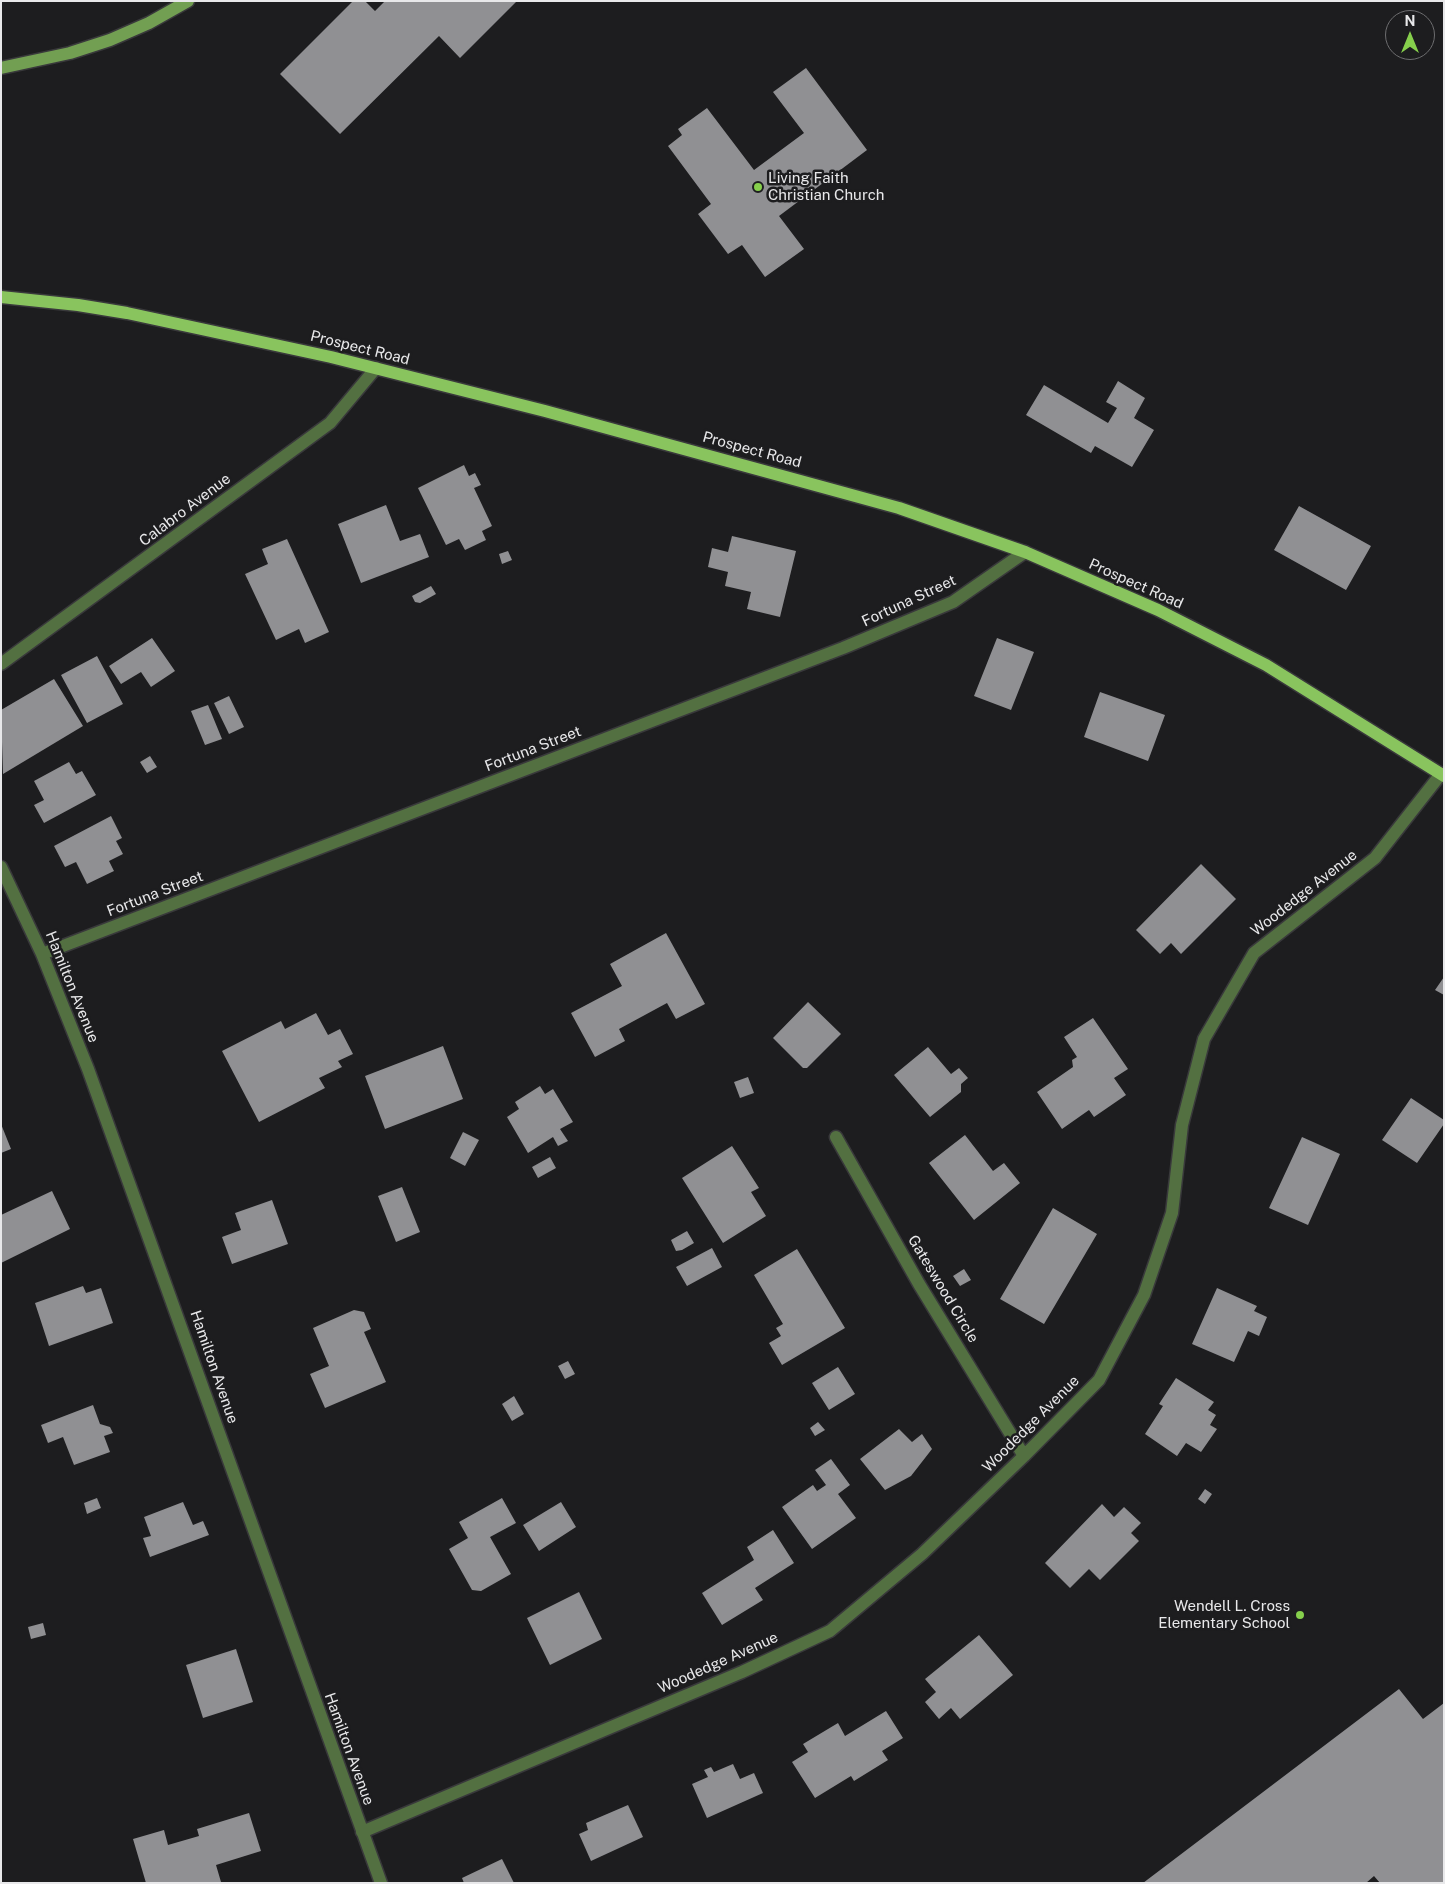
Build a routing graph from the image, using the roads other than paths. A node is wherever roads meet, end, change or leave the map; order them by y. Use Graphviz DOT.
graph roads {
  1 [pos="188,1"];
  2 [pos="1,68"];
  3 [pos="1,297"];
  4 [pos="376,368"];
  5 [pos="1025,552"];
  6 [pos="1,664"];
  7 [pos="1442,775"];
  8 [pos="1,867"];
  9 [pos="42,954"];
  10 [pos="836,1137"];
  11 [pos="1024,1456"];
  12 [pos="362,1832"];
  13 [pos="381,1883"];
  1 -- 2 [label="main road"];
  3 -- 4 [label="main road, Prospect Road"];
  4 -- 5 [label="main road, Prospect Road"];
  4 -- 6 [label="street, Calabro Avenue"];
  5 -- 7 [label="main road, Prospect Road"];
  5 -- 9 [label="street, Fortuna Street"];
  7 -- 11 [label="street, Woodedge Avenue"];
  8 -- 9 [label="street, Hamilton Avenue"];
  9 -- 12 [label="street, Hamilton Avenue"];
  10 -- 11 [label="street, Gateswood Circle"];
  11 -- 12 [label="street, Woodedge Avenue"];
  12 -- 13 [label="street, Hamilton Avenue"];
}
